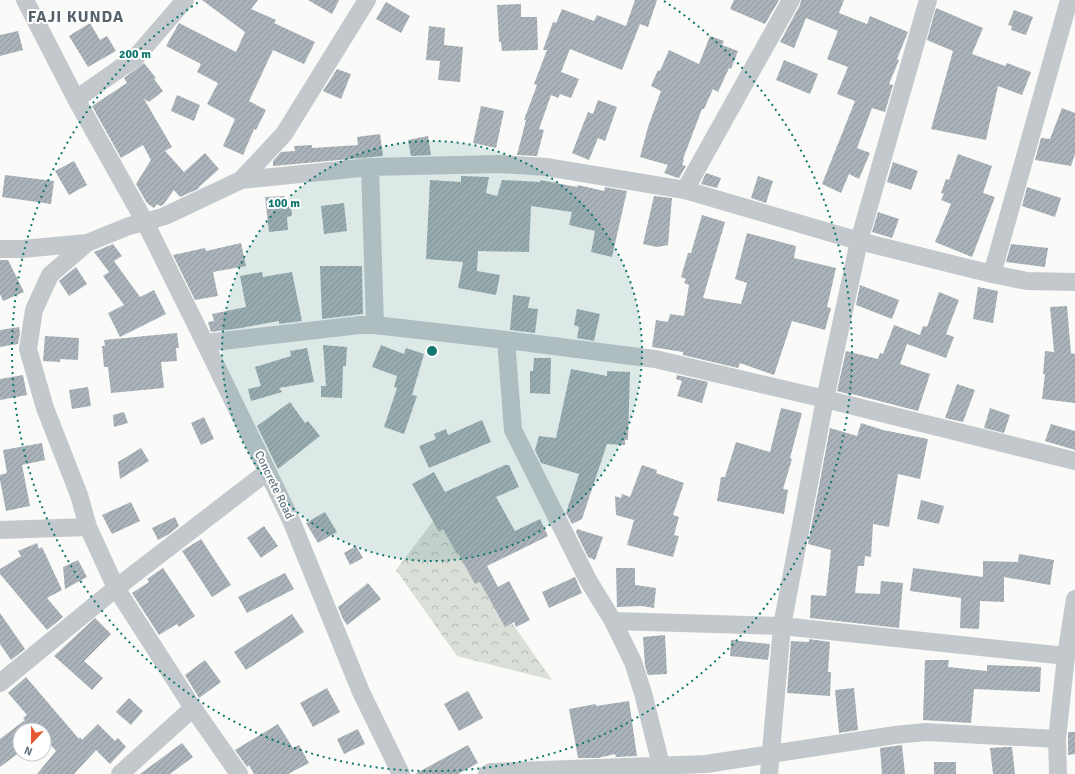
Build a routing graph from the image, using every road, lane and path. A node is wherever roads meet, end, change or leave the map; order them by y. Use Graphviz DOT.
graph roads {
  1 [pos="25,0"];
  2 [pos="185,0"];
  3 [pos="367,0"];
  4 [pos="791,0"];
  5 [pos="928,0"];
  6 [pos="1069,0"];
  7 [pos="76,99"];
  8 [pos="370,167"];
  9 [pos="241,180"];
  10 [pos="685,190"];
  11 [pos="145,222"];
  12 [pos="859,241"];
  13 [pos="87,244"];
  14 [pos="0,249"];
  15 [pos="992,274"];
  16 [pos="1075,282"];
  17 [pos="375,325"];
  18 [pos="506,340"];
  19 [pos="205,343"];
  20 [pos="825,399"];
  21 [pos="1075,461"];
  22 [pos="268,472"];
  23 [pos="88,527"];
  24 [pos="0,530"];
  25 [pos="116,588"];
  26 [pos="1075,599"];
  27 [pos="613,621"];
  28 [pos="782,626"];
  29 [pos="1066,656"];
  30 [pos="0,683"];
  31 [pos="193,708"];
  32 [pos="1057,739"];
  33 [pos="770,754"];
  34 [pos="661,765"];
  35 [pos="120,774"];
  36 [pos="239,774"];
  37 [pos="401,774"];
  38 [pos="487,774"];
  39 [pos="769,774"];
  40 [pos="1058,774"];
  1 -- 7 [label="street, Concrete Road"];
  2 -- 7 [label="street"];
  3 -- 9 [label="street"];
  4 -- 10 [label="street"];
  5 -- 12 [label="street"];
  6 -- 15 [label="street"];
  7 -- 11 [label="street, Concrete Road"];
  8 -- 9 [label="street"];
  8 -- 10 [label="street"];
  8 -- 17 [label="street"];
  9 -- 11 [label="street"];
  10 -- 12 [label="street"];
  11 -- 13 [label="street"];
  11 -- 19 [label="street, Concrete Road"];
  12 -- 15 [label="street"];
  12 -- 20 [label="street"];
  13 -- 14 [label="street"];
  13 -- 23 [label="street"];
  15 -- 16 [label="street"];
  17 -- 18 [label="street"];
  17 -- 19 [label="street"];
  18 -- 20 [label="street"];
  18 -- 27 [label="street"];
  19 -- 22 [label="street, Concrete Road"];
  20 -- 21 [label="street"];
  20 -- 28 [label="street"];
  22 -- 25 [label="street"];
  22 -- 37 [label="street, Concrete Road"];
  23 -- 24 [label="street"];
  23 -- 25 [label="street"];
  25 -- 30 [label="street"];
  25 -- 31 [label="street"];
  26 -- 29 [label="street"];
  27 -- 28 [label="street"];
  27 -- 34 [label="street"];
  28 -- 29 [label="street"];
  28 -- 33 [label="street"];
  29 -- 32 [label="street"];
  31 -- 35 [label="street"];
  31 -- 36 [label="street"];
  32 -- 33 [label="street"];
  32 -- 40 [label="street"];
  33 -- 34 [label="street"];
  33 -- 39 [label="street"];
  34 -- 38 [label="street"];
}
